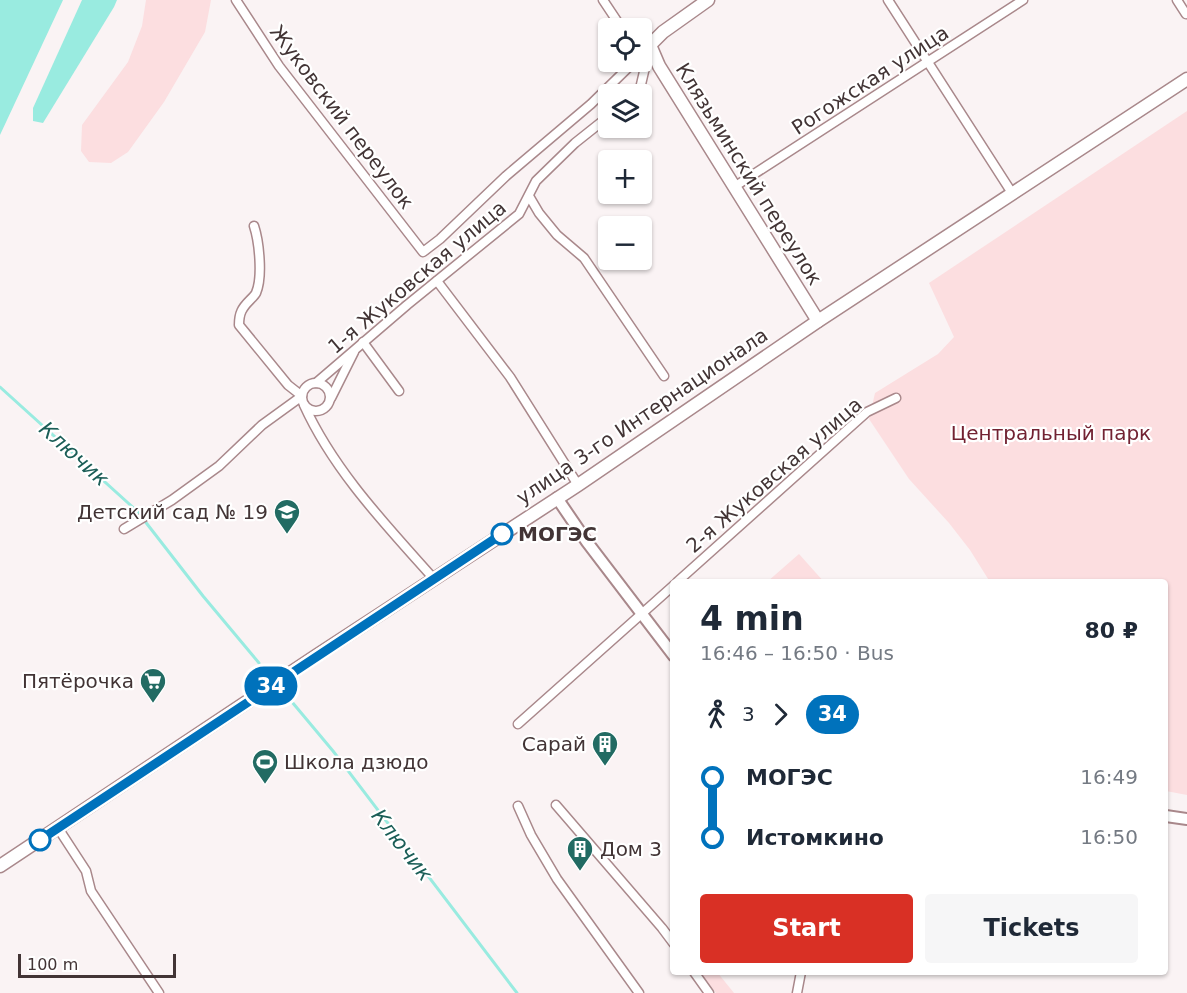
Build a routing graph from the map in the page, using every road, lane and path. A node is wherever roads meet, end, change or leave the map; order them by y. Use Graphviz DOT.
graph roads {
  1 [pos="236,0"];
  2 [pos="603,0"];
  3 [pos="708,0"];
  4 [pos="888,0"];
  5 [pos="1023,0"];
  6 [pos="1177,0"];
  7 [pos="1186,14"];
  8 [pos="615,18"];
  9 [pos="652,43"];
  10 [pos="652,57"];
  11 [pos="928,63"];
  12 [pos="624,72"];
  13 [pos="1187,79"];
  14 [pos="598,125"];
  15 [pos="734,187"];
  16 [pos="1012,193"];
  17 [pos="529,196"];
  18 [pos="254,226"];
  19 [pos="423,252"];
  20 [pos="437,281"];
  21 [pos="818,321"];
  22 [pos="363,342"];
  23 [pos="355,348"];
  24 [pos="664,376"];
  25 [pos="316,383"];
  26 [pos="399,391"];
  27 [pos="302,396"];
  28 [pos="331,398"];
  29 [pos="896,398"];
  30 [pos="304,405"];
  31 [pos="322,410"];
  32 [pos="316,430"];
  33 [pos="578,484"];
  34 [pos="557,498"];
  35 [pos="124,529"];
  36 [pos="434,579"];
  37 [pos="680,579"];
  38 [pos="670,589"];
  39 [pos="642,614"];
  40 [pos="670,651"];
  41 [pos="518,724"];
  42 [pos="556,805"];
  43 [pos="518,806"];
  44 [pos="1168,816"];
  45 [pos="1187,819"];
  46 [pos="58,828"];
  47 [pos="0,866"];
  48 [pos="670,939"];
  49 [pos="696,975"];
  50 [pos="800,975"];
  51 [pos="159,993"];
  52 [pos="639,993"];
  53 [pos="709,993"];
  54 [pos="797,993"];
  1 -- 19 [label="street, Жуковский переулок"];
  2 -- 8 [label="street"];
  3 -- 9 [label="main road"];
  4 -- 11 [label="street"];
  5 -- 11 [label="street, Рогожская улица"];
  6 -- 7 [label="street"];
  10 -- 15 [label="main road, Клязьминский переулок"];
  11 -- 15 [label="street, Рогожская улица"];
  11 -- 16 [label="street"];
  12 -- 19 [label="street, 1-я Жуковская улица"];
  13 -- 16 [label="main road, улица 3-го Интернационала"];
  14 -- 17 [label="street, 1-я Жуковская улица"];
  15 -- 21 [label="main road, Клязьминский переулок"];
  16 -- 21 [label="main road, улица 3-го Интернационала"];
  17 -- 20 [label="street, 1-я Жуковская улица"];
  17 -- 24 [label="street"];
  18 -- 27 [label="street"];
  20 -- 22 [label="street, 1-я Жуковская улица"];
  20 -- 33 [label="street"];
  21 -- 33 [label="main road, улица 3-го Интернационала"];
  22 -- 23 [label="street, 1-я Жуковская улица"];
  22 -- 26 [label="street"];
  23 -- 25 [label="street, 1-я Жуковская улица"];
  23 -- 28 [label="street"];
  25 -- 27 [label="street"];
  25 -- 28 [label="street"];
  27 -- 30 [label="street"];
  27 -- 35 [label="street"];
  28 -- 31 [label="street"];
  29 -- 37 [label="street, 2-я Жуковская улица"];
  30 -- 31 [label="street"];
  30 -- 32 [label="street"];
  31 -- 32 [label="street"];
  32 -- 36 [label="street"];
  33 -- 34 [label="main road, улица 3-го Интернационала"];
  34 -- 36 [label="main road, улица 3-го Интернационала"];
  34 -- 39 [label="street"];
  36 -- 46 [label="main road, улица 3-го Интернационала"];
  38 -- 39 [label="street"];
  39 -- 40 [label="street"];
  39 -- 41 [label="street"];
  42 -- 48 [label="street"];
  43 -- 52 [label="street"];
  44 -- 45 [label="street"];
  46 -- 47 [label="main road, улица 3-го Интернационала"];
  46 -- 51 [label="street"];
  49 -- 53 [label="street"];
  50 -- 54 [label="street"];
}
